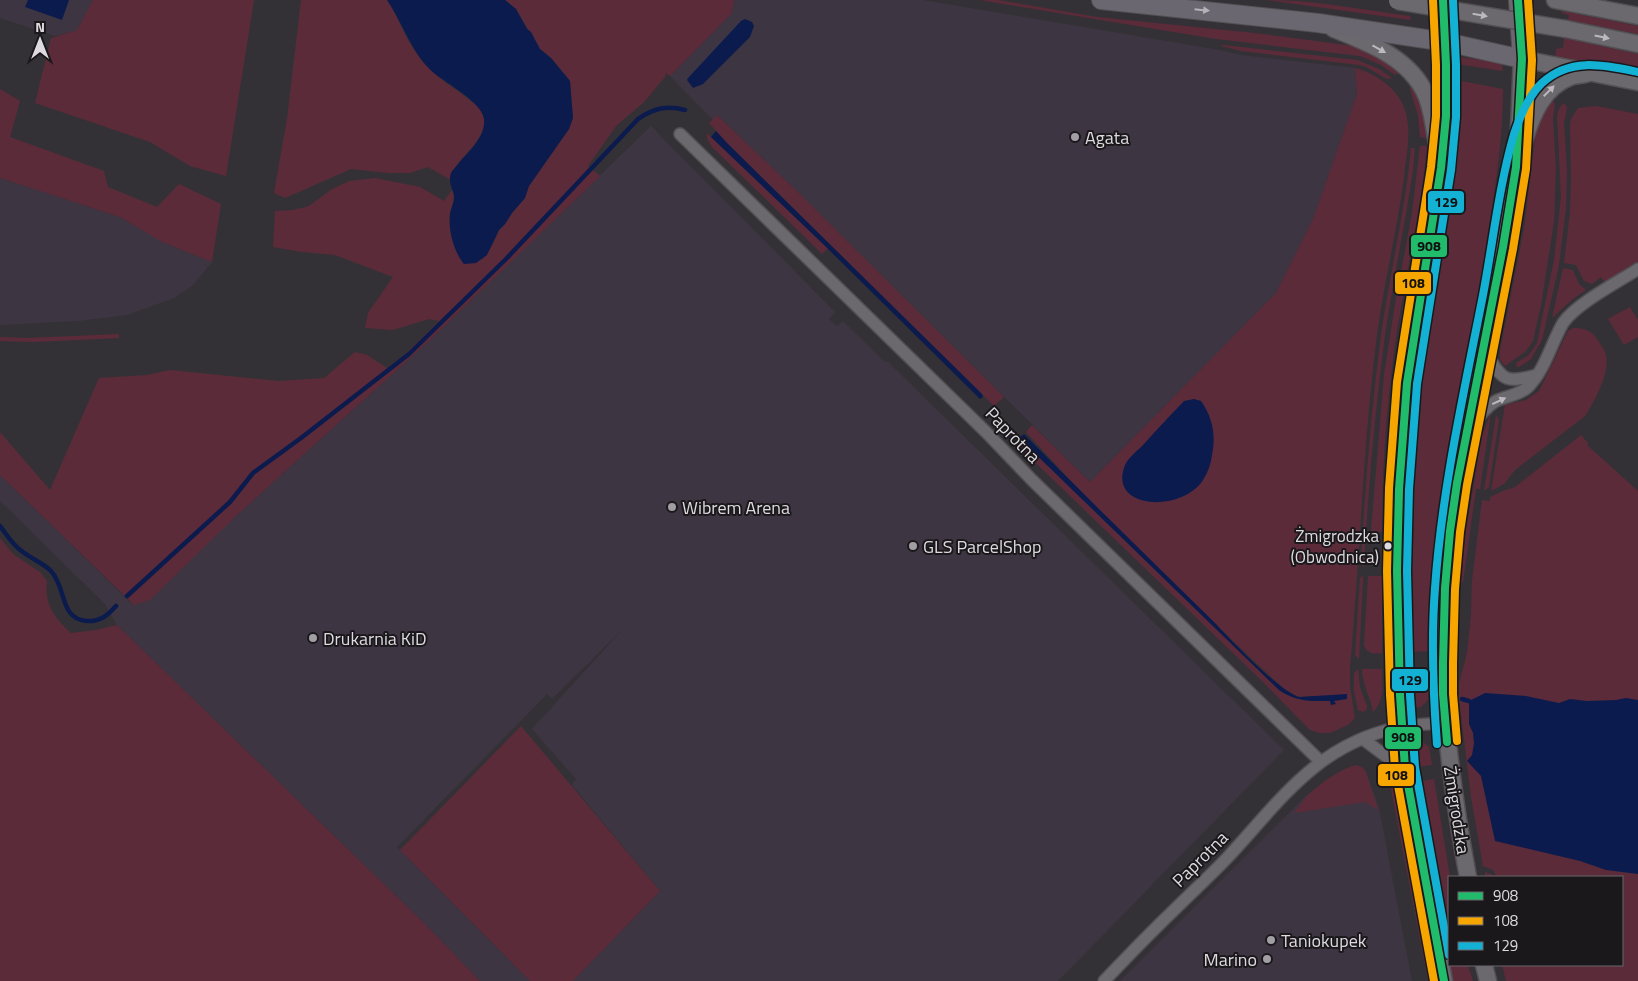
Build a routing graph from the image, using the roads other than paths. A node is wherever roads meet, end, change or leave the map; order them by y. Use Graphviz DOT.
graph roads {
  1 [pos="1101,0"];
  2 [pos="1395,0"];
  3 [pos="1443,0"];
  4 [pos="1518,0"];
  5 [pos="1559,1"];
  6 [pos="1638,16"];
  7 [pos="1318,23"];
  8 [pos="1446,42"];
  9 [pos="1638,44"];
  10 [pos="1522,59"];
  11 [pos="1592,73"];
  12 [pos="1638,82"];
  13 [pos="680,134"];
  14 [pos="1516,167"];
  15 [pos="1441,168"];
  16 [pos="1638,269"];
  17 [pos="1483,349"];
  18 [pos="1537,375"];
  19 [pos="1466,435"];
  20 [pos="1445,723"];
  21 [pos="1402,726"];
  22 [pos="1362,739"];
  23 [pos="1320,761"];
  24 [pos="1407,778"];
  25 [pos="1468,876"];
  26 [pos="1484,966"];
  27 [pos="1104,981"];
  28 [pos="1444,981"];
  29 [pos="1488,981"];
  1 -- 7 [label="main road, one-way"];
  2 -- 9 [label="main road, one-way, bridge"];
  3 -- 8 [label="main road"];
  4 -- 10 [label="main road, Żmigrodzka"];
  5 -- 6 [label="main road"];
  7 -- 8 [label="main road"];
  7 -- 15 [label="main road, one-way"];
  8 -- 10 [label="main road"];
  8 -- 15 [label="main road"];
  10 -- 11 [label="main road"];
  10 -- 14 [label="main road, Żmigrodzka"];
  11 -- 12 [label="main road"];
  14 -- 11 [label="main road, one-way"];
  13 -- 23 [label="street, Paprotna"];
  14 -- 17 [label="main road, Żmigrodzka"];
  15 -- 21 [label="main road"];
  16 -- 18 [label="street"];
  17 -- 18 [label="street"];
  17 -- 19 [label="main road, Żmigrodzka"];
  19 -- 18 [label="street, one-way"];
  19 -- 20 [label="main road, Żmigrodzka"];
  20 -- 21 [label="street, Paprotna"];
  20 -- 25 [label="main road, Żmigrodzka"];
  21 -- 22 [label="street, Paprotna"];
  21 -- 24 [label="main road"];
  22 -- 23 [label="street, Paprotna"];
  22 -- 24 [label="street"];
  23 -- 27 [label="street, Paprotna"];
  24 -- 28 [label="main road"];
  26 -- 29 [label="main road"];
}
